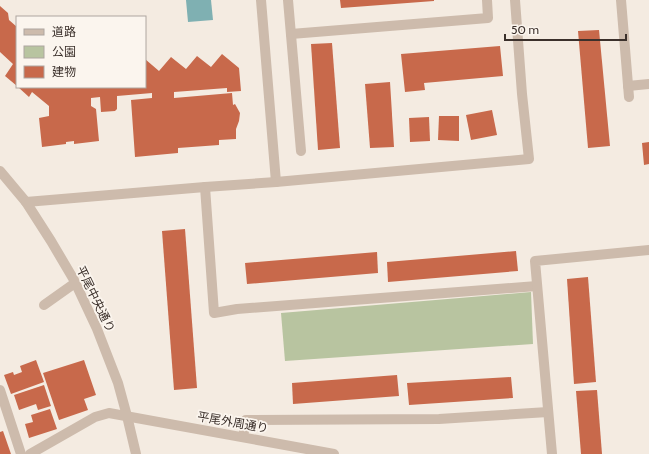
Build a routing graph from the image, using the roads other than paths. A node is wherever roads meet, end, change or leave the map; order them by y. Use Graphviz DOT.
graph roads {
  1 [pos="261,0"];
  2 [pos="288,0"];
  3 [pos="487,0"];
  4 [pos="515,0"];
  5 [pos="621,0"];
  6 [pos="291,34"];
  7 [pos="649,84"];
  8 [pos="628,86"];
  9 [pos="629,97"];
  10 [pos="301,151"];
  11 [pos="0,171"];
  12 [pos="276,182"];
  13 [pos="205,187"];
  14 [pos="26,202"];
  15 [pos="649,250"];
  16 [pos="75,283"];
  17 [pos="537,286"];
  18 [pos="44,305"];
  19 [pos="0,390"];
  20 [pos="548,412"];
  21 [pos="127,416"];
  22 [pos="243,437"];
  23 [pos="21,454"];
  24 [pos="30,454"];
  25 [pos="136,454"];
  26 [pos="334,454"];
  27 [pos="552,454"];
  1 -- 12 [label="street"];
  2 -- 6 [label="street"];
  3 -- 6 [label="street"];
  4 -- 12 [label="street"];
  5 -- 8 [label="street"];
  6 -- 10 [label="street"];
  7 -- 8 [label="street"];
  8 -- 9 [label="street"];
  11 -- 14 [label="street, 平尾中央通り"];
  12 -- 13 [label="street"];
  13 -- 14 [label="street"];
  13 -- 17 [label="street"];
  14 -- 16 [label="street, 平尾中央通り"];
  15 -- 17 [label="street"];
  16 -- 18 [label="street"];
  16 -- 21 [label="street, 平尾中央通り"];
  17 -- 20 [label="street"];
  19 -- 23 [label="street"];
  20 -- 22 [label="street"];
  20 -- 27 [label="street"];
  21 -- 22 [label="street, 平尾外周通り"];
  21 -- 24 [label="street, 平尾外周通り"];
  21 -- 25 [label="street, 平尾中央通り"];
  22 -- 26 [label="street, 平尾外周通り"];
}
